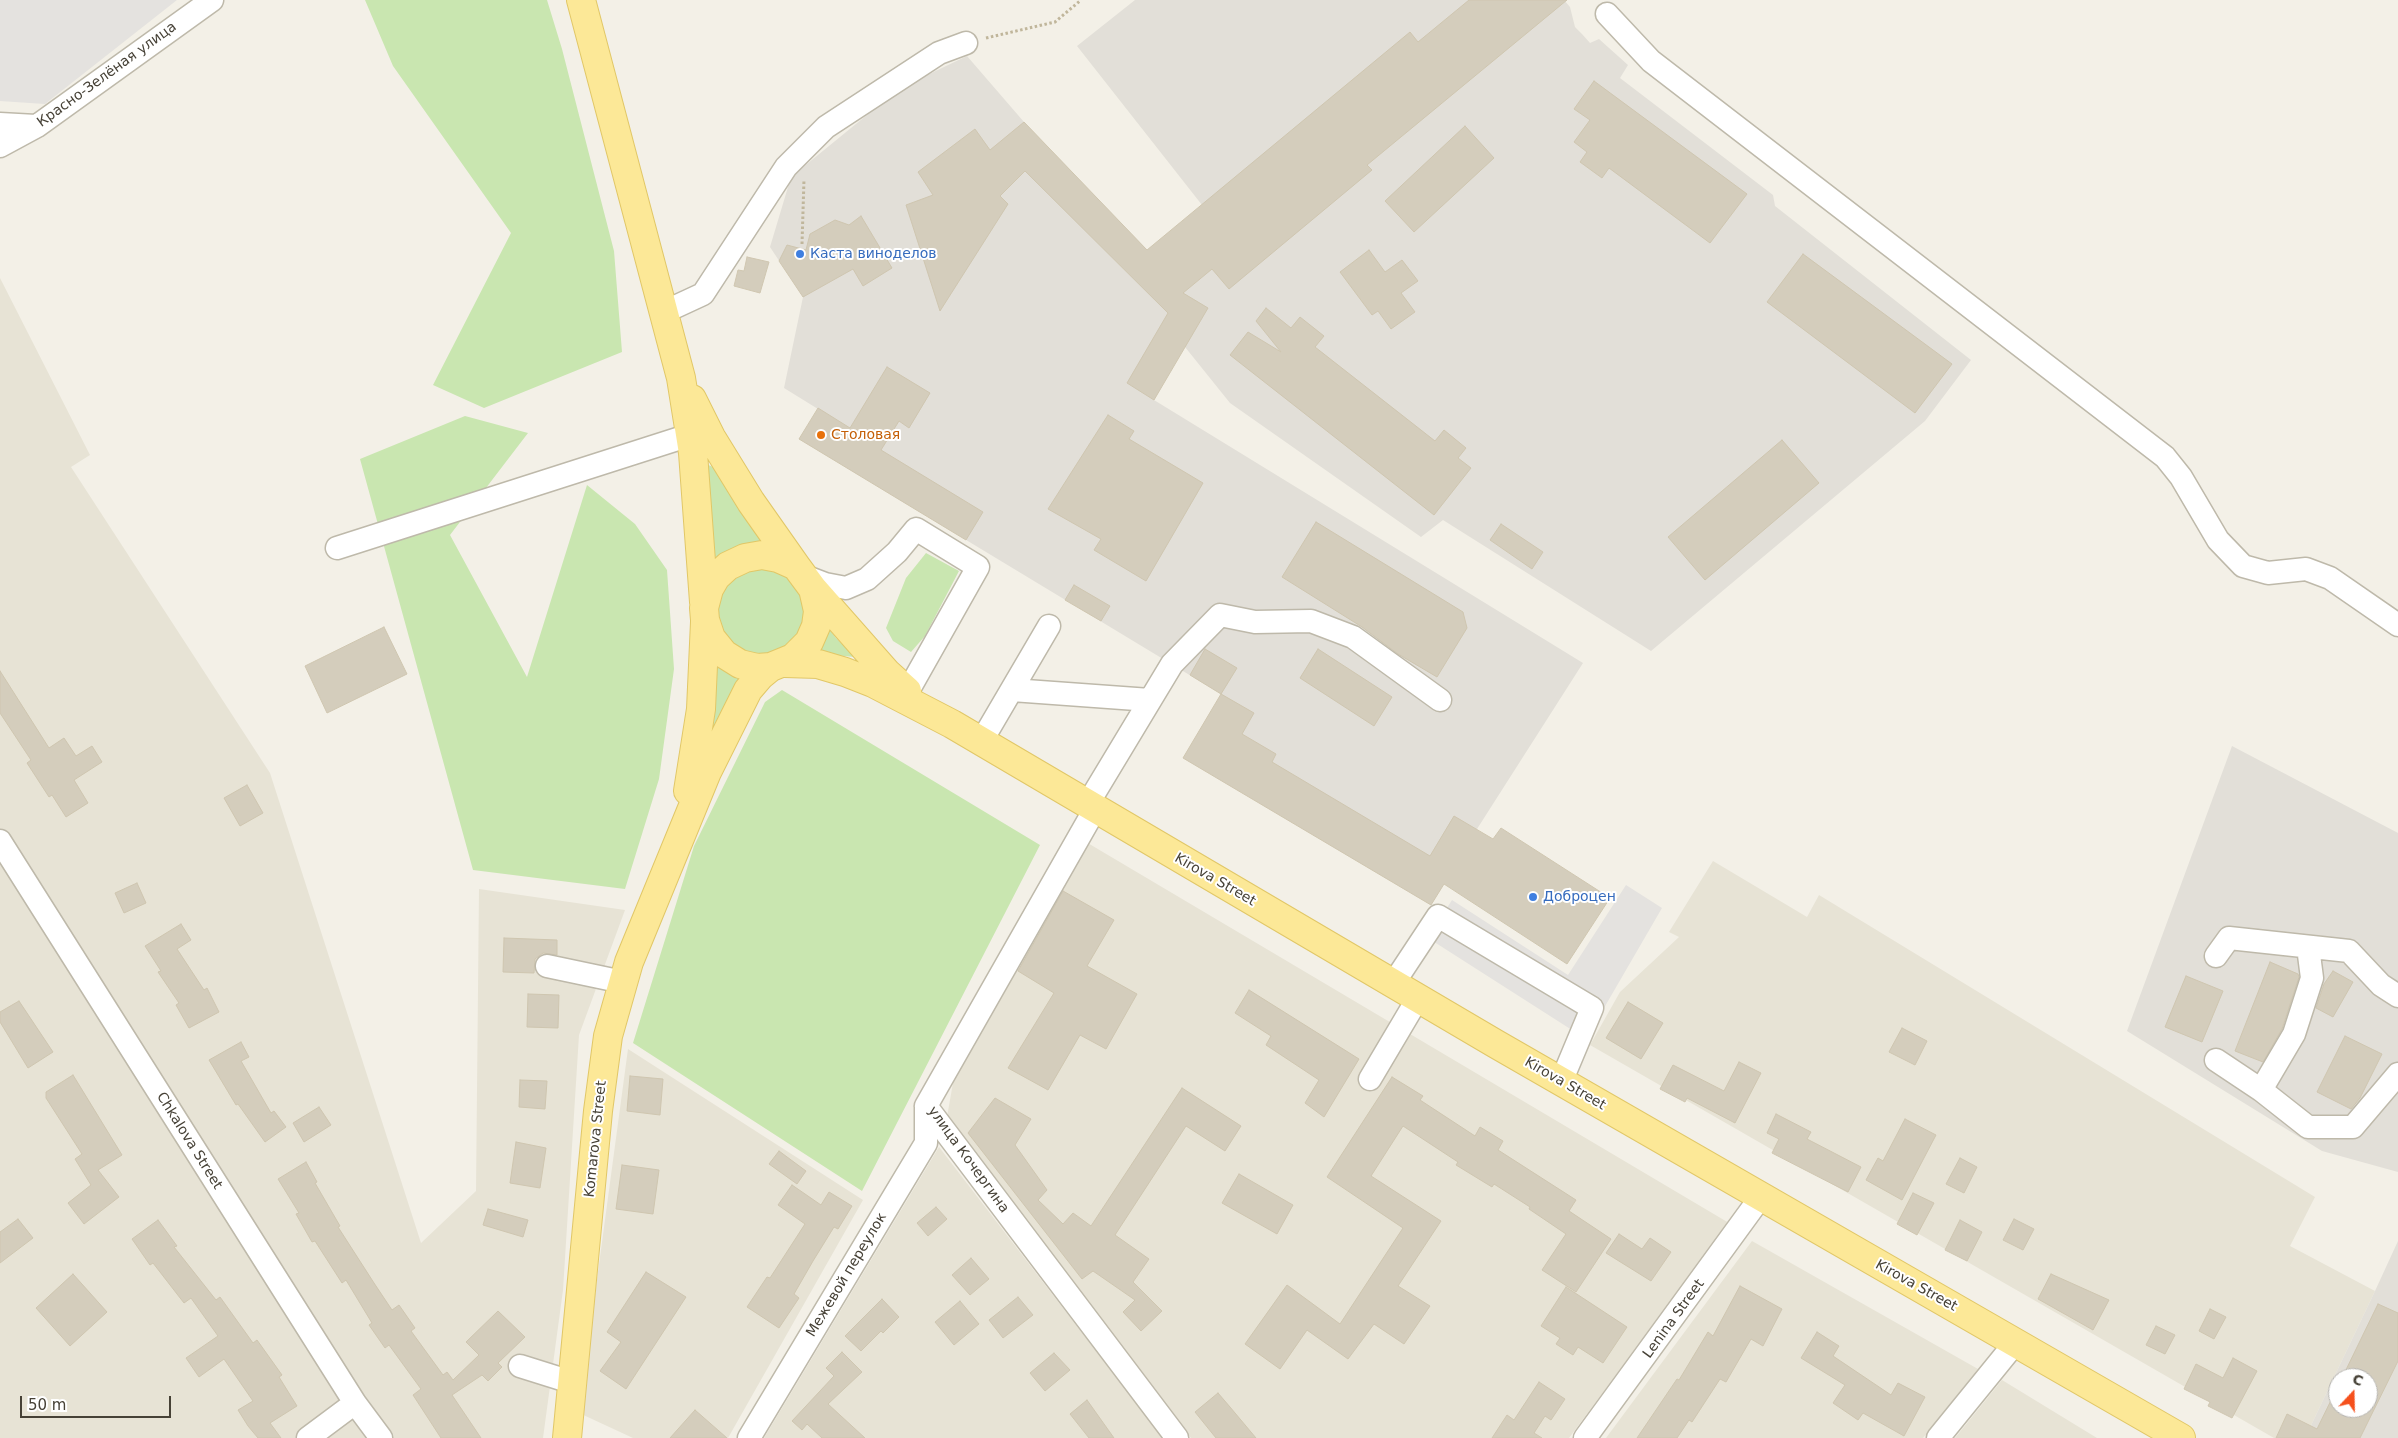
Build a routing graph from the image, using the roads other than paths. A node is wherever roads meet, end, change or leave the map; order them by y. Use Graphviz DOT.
graph roads {
  1 [pos="212,0"];
  2 [pos="581,0"];
  3 [pos="1606,14"];
  4 [pos="966,43"];
  5 [pos="0,124"];
  6 [pos="37,126"];
  7 [pos="0,146"];
  8 [pos="662,313"];
  9 [pos="680,378"];
  10 [pos="690,435"];
  11 [pos="336,548"];
  12 [pos="804,577"];
  13 [pos="705,614"];
  14 [pos="2398,625"];
  15 [pos="1049,626"];
  16 [pos="778,665"];
  17 [pos="1012,690"];
  18 [pos="908,691"];
  19 [pos="1150,700"];
  20 [pos="1440,700"];
  21 [pos="952,724"];
  22 [pos="982,742"];
  23 [pos="1091,807"];
  24 [pos="0,841"];
  25 [pos="673,850"];
  26 [pos="2308,947"];
  27 [pos="2216,956"];
  28 [pos="547,966"];
  29 [pos="623,982"];
  30 [pos="1393,984"];
  31 [pos="2398,996"];
  32 [pos="1418,998"];
  33 [pos="2216,1060"];
  34 [pos="2398,1074"];
  35 [pos="1370,1079"];
  36 [pos="1561,1082"];
  37 [pos="2261,1090"];
  38 [pos="926,1106"];
  39 [pos="1760,1198"];
  40 [pos="2016,1342"];
  41 [pos="520,1366"];
  42 [pos="571,1382"];
  43 [pos="355,1403"];
  44 [pos="572,1436"];
  45 [pos="308,1438"];
  46 [pos="381,1438"];
  47 [pos="749,1438"];
  48 [pos="1177,1438"];
  49 [pos="1585,1438"];
  50 [pos="1938,1438"];
  51 [pos="2181,1438"];
  1 -- 6 [label="street, Красно-Зелёная улица"];
  2 -- 8 [label="main road"];
  3 -- 14 [label="street"];
  4 -- 8 [label="street"];
  5 -- 6 [label="street"];
  6 -- 7 [label="street, Красно-Зелёная улица"];
  8 -- 9 [label="main road"];
  9 -- 10 [label="main road"];
  9 -- 12 [label="main road"];
  10 -- 11 [label="street"];
  10 -- 13 [label="main road"];
  12 -- 13 [label="main road"];
  12 -- 16 [label="main road"];
  12 -- 18 [label="main road"];
  12 -- 18 [label="street"];
  13 -- 16 [label="main road"];
  13 -- 25 [label="main road"];
  15 -- 17 [label="street"];
  16 -- 21 [label="main road"];
  16 -- 25 [label="main road"];
  17 -- 19 [label="street"];
  17 -- 22 [label="street"];
  18 -- 21 [label="main road"];
  19 -- 20 [label="street, улица Кочергина"];
  19 -- 23 [label="street, улица Кочергина"];
  21 -- 22 [label="main road, Kirova Street"];
  22 -- 23 [label="main road, Kirova Street"];
  23 -- 30 [label="main road, Kirova Street"];
  23 -- 38 [label="street, улица Кочергина"];
  24 -- 43 [label="street, Chkalova Street"];
  25 -- 29 [label="main road, Komarova Street"];
  26 -- 27 [label="street"];
  26 -- 31 [label="street"];
  26 -- 37 [label="street"];
  28 -- 29 [label="street"];
  29 -- 42 [label="main road, Komarova Street"];
  30 -- 32 [label="main road, Kirova Street"];
  30 -- 36 [label="street"];
  32 -- 35 [label="street"];
  32 -- 36 [label="main road, Kirova Street"];
  33 -- 37 [label="street"];
  34 -- 37 [label="street"];
  36 -- 39 [label="main road, Kirova Street"];
  38 -- 47 [label="street, Межевой переулок"];
  38 -- 48 [label="street, улица Кочергина"];
  39 -- 40 [label="main road, Kirova Street"];
  39 -- 49 [label="street, Lenina Street"];
  40 -- 50 [label="street"];
  40 -- 51 [label="main road, Kirova Street"];
  41 -- 42 [label="street"];
  42 -- 44 [label="main road, Komarova Street"];
  43 -- 45 [label="street"];
  43 -- 46 [label="street, Chkalova Street"];
}
